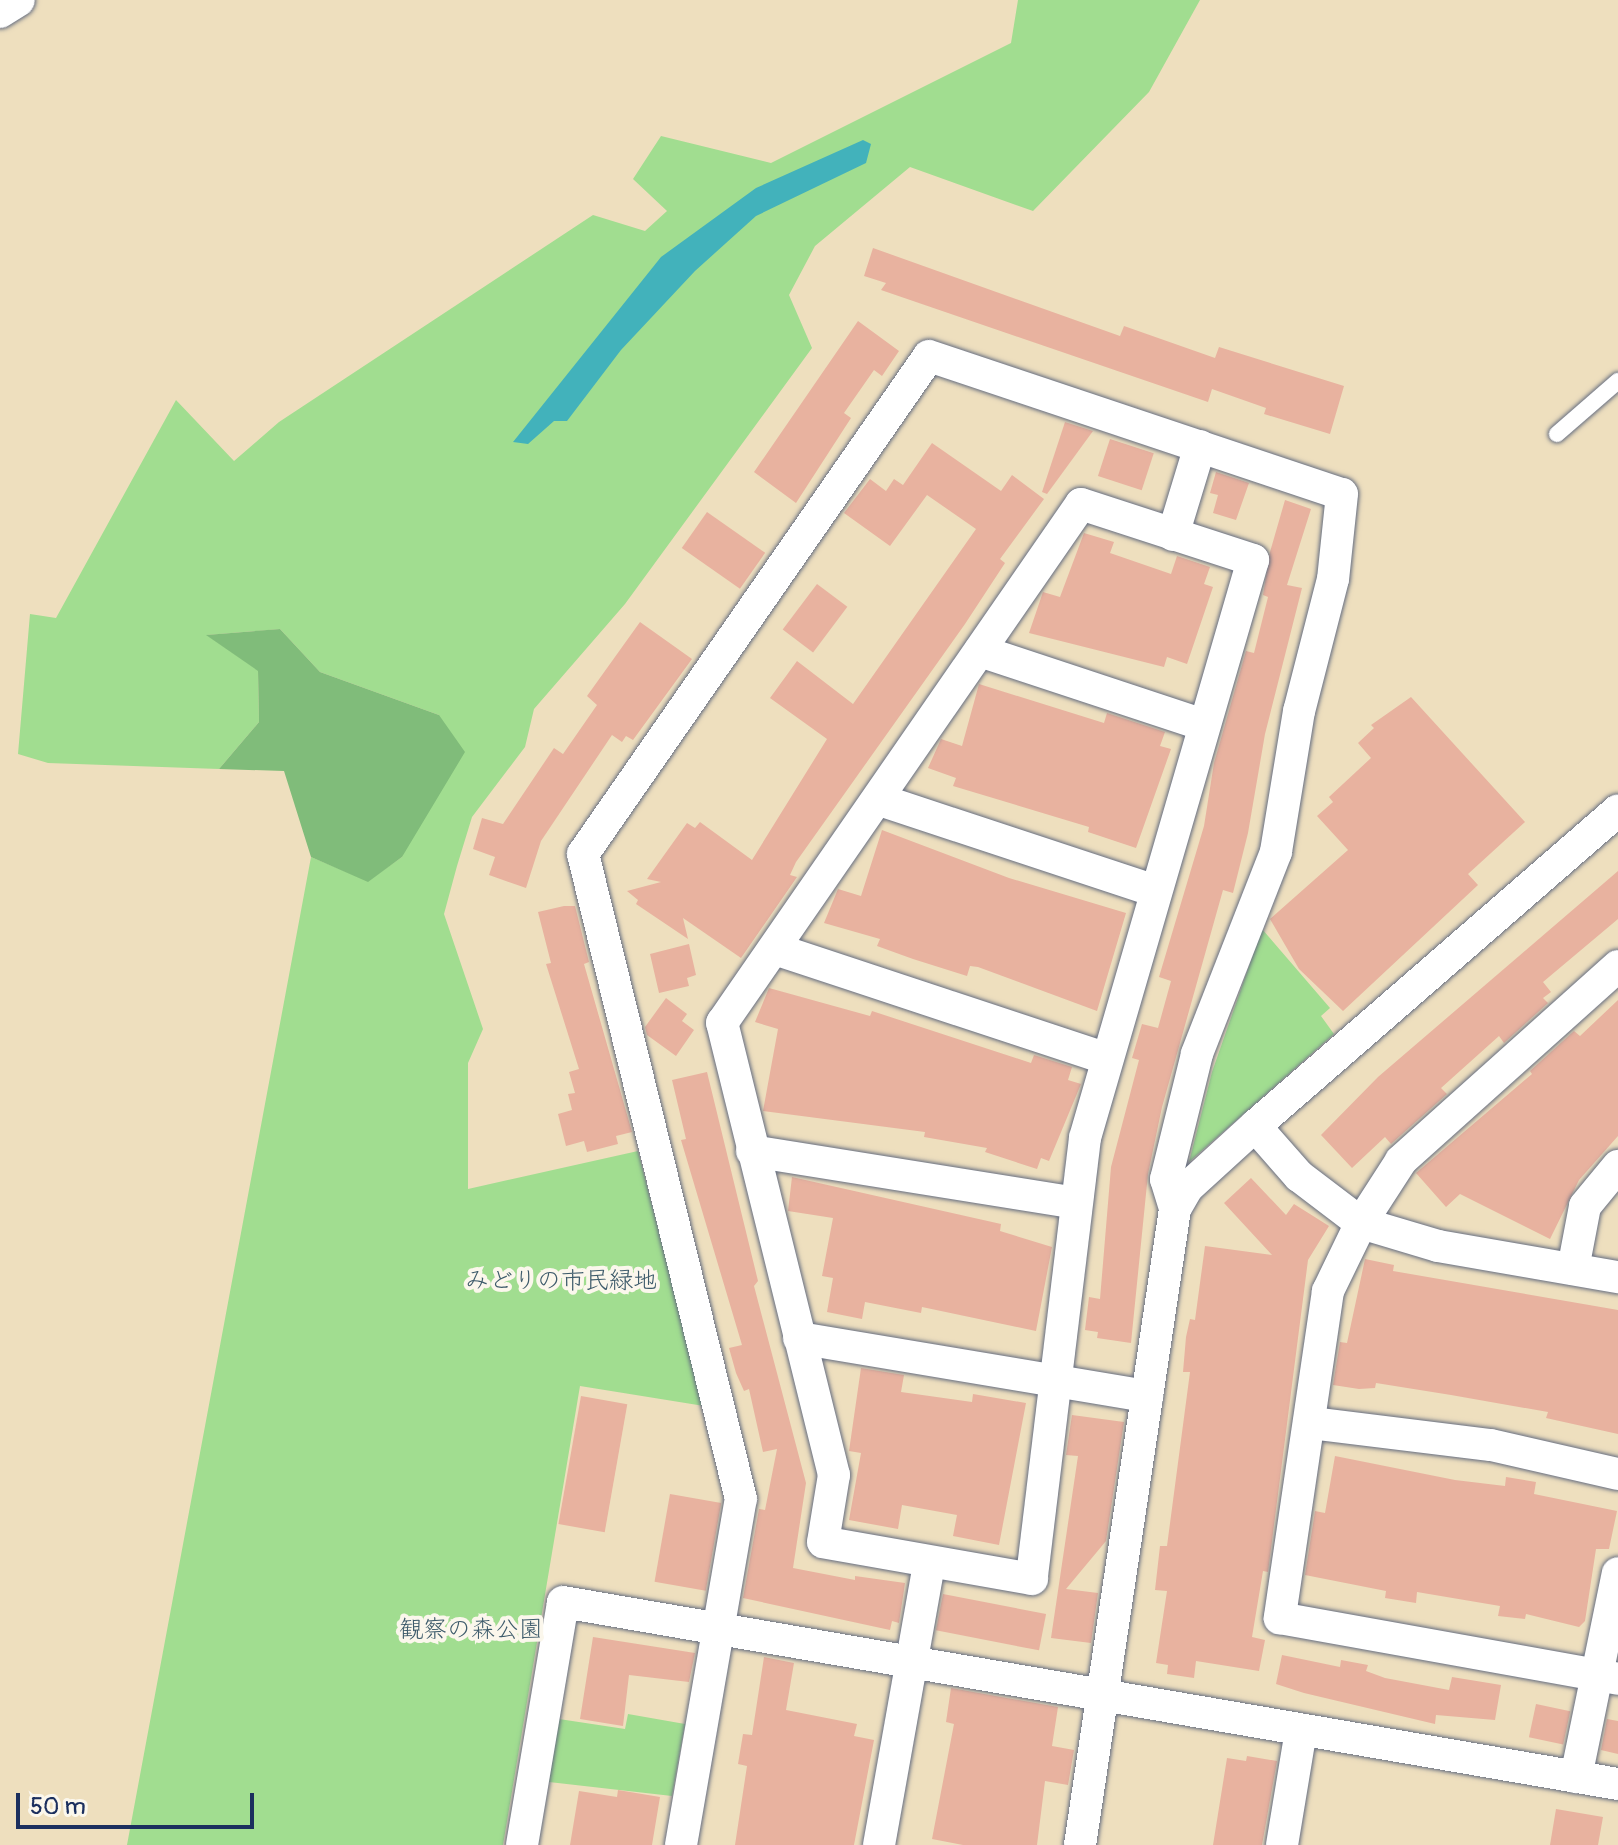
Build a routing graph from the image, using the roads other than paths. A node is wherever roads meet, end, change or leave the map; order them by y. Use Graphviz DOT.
graph roads {
  1 [pos="19,0"];
  2 [pos="0,12"];
  3 [pos="1618,381"];
  4 [pos="1557,434"];
  5 [pos="1200,446"];
  6 [pos="1173,535"];
  7 [pos="980,651"];
  8 [pos="1204,725"];
  9 [pos="880,800"];
  10 [pos="1618,810"];
  11 [pos="1155,891"];
  12 [pos="775,949"];
  13 [pos="1618,966"];
  14 [pos="1107,1059"];
  15 [pos="1255,1126"];
  16 [pos="752,1151"];
  17 [pos="1618,1166"];
  18 [pos="1075,1203"];
  19 [pos="1175,1209"];
  20 [pos="1361,1223"];
  21 [pos="1573,1269"];
  22 [pos="1618,1277"];
  23 [pos="799,1338"];
  24 [pos="1056,1379"];
  25 [pos="1147,1396"];
  26 [pos="1311,1423"];
  27 [pos="1618,1474"];
  28 [pos="929,1563"];
  29 [pos="1618,1573"];
  30 [pos="718,1630"];
  31 [pos="910,1664"];
  32 [pos="1607,1677"];
  33 [pos="1104,1698"];
  34 [pos="1301,1730"];
  35 [pos="1576,1777"];
  36 [pos="1618,1784"];
  37 [pos="522,1845"];
  38 [pos="681,1845"];
  39 [pos="879,1845"];
  40 [pos="1080,1845"];
  41 [pos="1282,1845"];
  1 -- 2 [label="street"];
  3 -- 4 [label="lane"];
  5 -- 6 [label="street"];
  5 -- 19 [label="street"];
  5 -- 30 [label="street"];
  6 -- 7 [label="street"];
  6 -- 8 [label="street"];
  7 -- 8 [label="street"];
  7 -- 9 [label="street"];
  8 -- 11 [label="street"];
  9 -- 11 [label="street"];
  9 -- 12 [label="street"];
  10 -- 15 [label="street"];
  11 -- 14 [label="street"];
  12 -- 14 [label="street"];
  12 -- 16 [label="street"];
  13 -- 20 [label="street"];
  14 -- 18 [label="street"];
  15 -- 19 [label="street"];
  15 -- 20 [label="street"];
  16 -- 18 [label="street"];
  16 -- 23 [label="street"];
  17 -- 21 [label="street"];
  18 -- 24 [label="street"];
  19 -- 25 [label="street"];
  20 -- 21 [label="street"];
  20 -- 26 [label="street"];
  21 -- 22 [label="street"];
  23 -- 24 [label="street"];
  23 -- 28 [label="street"];
  24 -- 25 [label="street"];
  24 -- 28 [label="street"];
  25 -- 33 [label="street"];
  26 -- 27 [label="street"];
  26 -- 32 [label="street"];
  28 -- 31 [label="street"];
  29 -- 32 [label="street"];
  30 -- 31 [label="street"];
  30 -- 37 [label="street"];
  30 -- 38 [label="street"];
  31 -- 33 [label="street"];
  31 -- 39 [label="street"];
  32 -- 35 [label="street"];
  33 -- 34 [label="street"];
  33 -- 40 [label="street"];
  34 -- 35 [label="street"];
  34 -- 41 [label="street"];
  35 -- 36 [label="street"];
}
